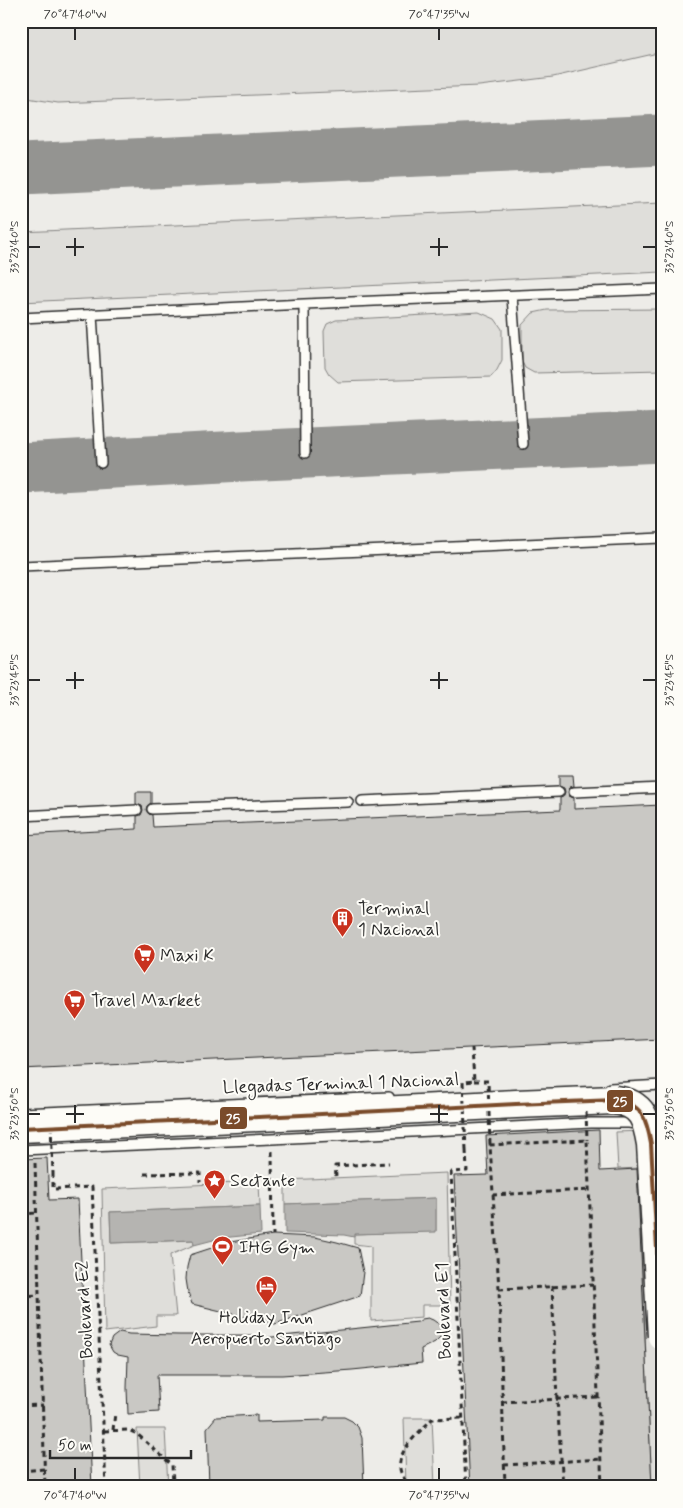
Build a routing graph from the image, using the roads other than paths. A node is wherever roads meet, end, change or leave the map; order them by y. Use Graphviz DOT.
graph roads {
  1 [pos="662,289"];
  2 [pos="512,296"];
  3 [pos="304,304"];
  4 [pos="92,314"];
  5 [pos="21,318"];
  6 [pos="523,444"];
  7 [pos="305,453"];
  8 [pos="101,463"];
  9 [pos="662,538"];
  10 [pos="21,566"];
  11 [pos="662,788"];
  12 [pos="559,792"];
  13 [pos="574,792"];
  14 [pos="362,801"];
  15 [pos="348,802"];
  16 [pos="152,809"];
  17 [pos="136,810"];
  18 [pos="21,816"];
  19 [pos="662,1085"];
  20 [pos="600,1088"];
  21 [pos="396,1096"];
  22 [pos="21,1113"];
  23 [pos="21,1128"];
  24 [pos="658,1136"];
  25 [pos="21,1150"];
  26 [pos="662,1336"];
  1 -- 2 [label="lane"];
  2 -- 3 [label="lane"];
  2 -- 6 [label="lane"];
  3 -- 4 [label="lane"];
  3 -- 7 [label="lane"];
  4 -- 5 [label="lane"];
  4 -- 8 [label="lane"];
  9 -- 10 [label="lane"];
  11 -- 13 [label="lane"];
  12 -- 14 [label="lane"];
  15 -- 16 [label="lane"];
  17 -- 18 [label="lane"];
  19 -- 20 [label="lane"];
  21 -- 22 [label="lane, Llegadas Terminal 1 Nacional"];
  23 -- 26 [label="highway, bridge"];
  24 -- 25 [label="lane"];
}
